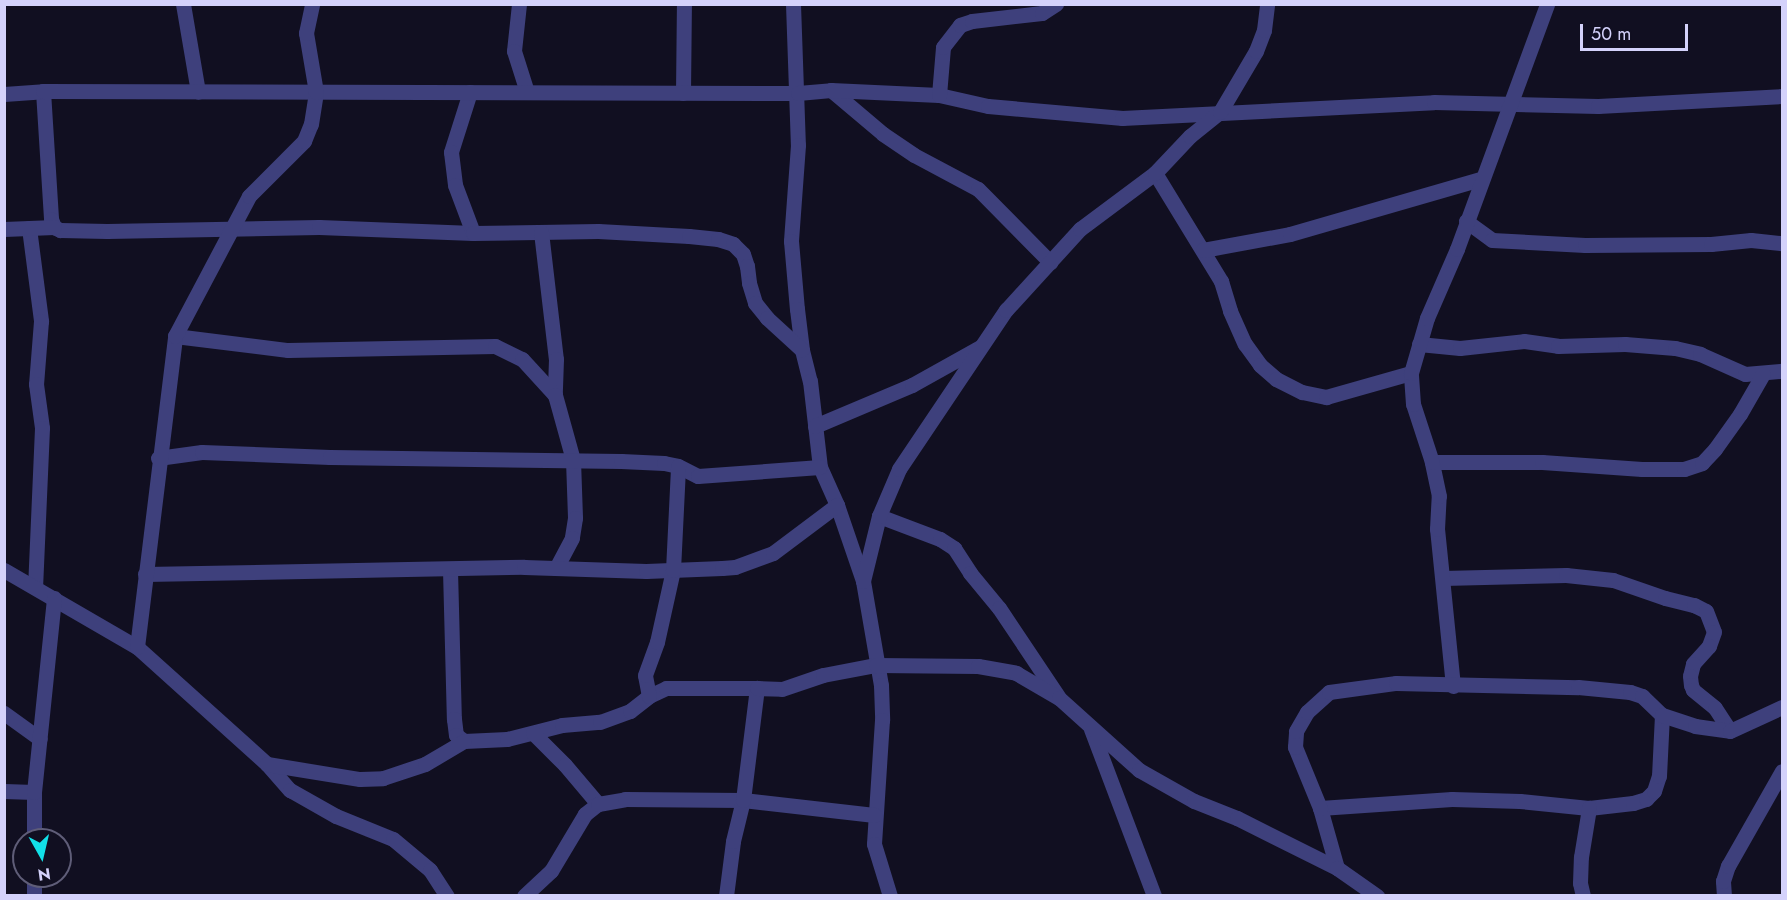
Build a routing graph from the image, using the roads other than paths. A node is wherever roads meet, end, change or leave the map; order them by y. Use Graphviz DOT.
graph roads {
  1 [pos="183,4"];
  2 [pos="312,4"];
  3 [pos="519,4"];
  4 [pos="684,4"];
  5 [pos="793,4"];
  6 [pos="1056,4"];
  7 [pos="1267,4"];
  8 [pos="1546,4"];
  9 [pos="831,90"];
  10 [pos="43,91"];
  11 [pos="198,92"];
  12 [pos="316,92"];
  13 [pos="470,92"];
  14 [pos="527,92"];
  15 [pos="682,93"];
  16 [pos="798,93"];
  17 [pos="4,94"];
  18 [pos="939,95"];
  19 [pos="1782,96"];
  20 [pos="1509,103"];
  21 [pos="1220,112"];
  22 [pos="1155,173"];
  23 [pos="1481,179"];
  24 [pos="1466,221"];
  25 [pos="54,227"];
  26 [pos="29,228"];
  27 [pos="233,228"];
  28 [pos="4,229"];
  29 [pos="541,232"];
  30 [pos="472,233"];
  31 [pos="1782,243"];
  32 [pos="1203,250"];
  33 [pos="1050,262"];
  34 [pos="175,336"];
  35 [pos="1419,344"];
  36 [pos="983,345"];
  37 [pos="802,350"];
  38 [pos="1782,371"];
  39 [pos="1411,373"];
  40 [pos="1763,374"];
  41 [pos="555,395"];
  42 [pos="815,426"];
  43 [pos="158,458"];
  44 [pos="573,460"];
  45 [pos="1432,462"];
  46 [pos="678,466"];
  47 [pos="820,467"];
  48 [pos="837,505"];
  49 [pos="879,516"];
  50 [pos="556,568"];
  51 [pos="4,570"];
  52 [pos="450,570"];
  53 [pos="673,570"];
  54 [pos="145,574"];
  55 [pos="1443,578"];
  56 [pos="863,581"];
  57 [pos="35,587"];
  58 [pos="54,598"];
  59 [pos="136,647"];
  60 [pos="876,665"];
  61 [pos="1453,686"];
  62 [pos="758,688"];
  63 [pos="649,696"];
  64 [pos="1059,698"];
  65 [pos="1782,707"];
  66 [pos="4,713"];
  67 [pos="1662,715"];
  68 [pos="1090,726"];
  69 [pos="1730,731"];
  70 [pos="533,733"];
  71 [pos="40,739"];
  72 [pos="464,741"];
  73 [pos="267,764"];
  74 [pos="1782,771"];
  75 [pos="4,791"];
  76 [pos="34,792"];
  77 [pos="743,800"];
  78 [pos="598,804"];
  79 [pos="1320,808"];
  80 [pos="1589,808"];
  81 [pos="874,815"];
  82 [pos="34,828"];
  83 [pos="1338,868"];
  84 [pos="447,896"];
  85 [pos="524,896"];
  86 [pos="726,896"];
  87 [pos="890,896"];
  88 [pos="1154,896"];
  89 [pos="1377,896"];
  90 [pos="1583,896"];
  91 [pos="1724,896"];
  1 -- 11 [label="street"];
  2 -- 12 [label="street"];
  3 -- 14 [label="street"];
  4 -- 15 [label="street"];
  5 -- 16 [label="street"];
  6 -- 18 [label="street"];
  7 -- 21 [label="street"];
  8 -- 20 [label="street"];
  9 -- 16 [label="street"];
  9 -- 18 [label="street"];
  9 -- 33 [label="street"];
  10 -- 11 [label="street"];
  10 -- 17 [label="street"];
  10 -- 25 [label="street"];
  11 -- 12 [label="street"];
  12 -- 13 [label="street"];
  12 -- 27 [label="street"];
  13 -- 14 [label="street"];
  13 -- 30 [label="street"];
  14 -- 15 [label="street"];
  15 -- 16 [label="street"];
  16 -- 37 [label="street"];
  18 -- 21 [label="street"];
  19 -- 20 [label="street"];
  20 -- 21 [label="street"];
  20 -- 23 [label="street"];
  21 -- 22 [label="street"];
  22 -- 32 [label="street"];
  22 -- 33 [label="street"];
  23 -- 24 [label="street"];
  23 -- 32 [label="street"];
  24 -- 31 [label="street"];
  24 -- 35 [label="street"];
  25 -- 26 [label="street"];
  25 -- 27 [label="street"];
  26 -- 28 [label="street"];
  26 -- 57 [label="street"];
  27 -- 30 [label="street"];
  27 -- 34 [label="street"];
  29 -- 30 [label="street"];
  29 -- 37 [label="street"];
  29 -- 41 [label="street"];
  32 -- 39 [label="street"];
  33 -- 36 [label="street"];
  34 -- 41 [label="street"];
  34 -- 43 [label="street"];
  35 -- 39 [label="street"];
  35 -- 40 [label="street"];
  36 -- 42 [label="street"];
  36 -- 49 [label="street"];
  37 -- 42 [label="street"];
  38 -- 40 [label="street"];
  39 -- 45 [label="street"];
  40 -- 45 [label="street"];
  41 -- 44 [label="street"];
  42 -- 47 [label="street"];
  43 -- 44 [label="street"];
  43 -- 54 [label="street"];
  44 -- 46 [label="street"];
  44 -- 50 [label="street"];
  45 -- 55 [label="street"];
  46 -- 47 [label="street"];
  46 -- 53 [label="street"];
  47 -- 48 [label="street"];
  48 -- 53 [label="street"];
  48 -- 56 [label="street"];
  49 -- 56 [label="street"];
  49 -- 64 [label="street"];
  50 -- 52 [label="street"];
  50 -- 53 [label="street"];
  51 -- 57 [label="street"];
  52 -- 54 [label="street"];
  52 -- 72 [label="street"];
  53 -- 63 [label="street"];
  54 -- 59 [label="street"];
  55 -- 61 [label="street"];
  55 -- 69 [label="street"];
  56 -- 60 [label="street"];
  57 -- 58 [label="street"];
  58 -- 59 [label="street"];
  58 -- 71 [label="street"];
  59 -- 73 [label="street"];
  60 -- 62 [label="street"];
  60 -- 64 [label="street"];
  60 -- 81 [label="street"];
  61 -- 67 [label="street"];
  61 -- 79 [label="street"];
  62 -- 63 [label="street"];
  62 -- 77 [label="street"];
  63 -- 70 [label="street"];
  64 -- 68 [label="street"];
  65 -- 69 [label="street"];
  66 -- 71 [label="street"];
  67 -- 69 [label="street"];
  67 -- 80 [label="street"];
  68 -- 83 [label="street"];
  68 -- 88 [label="street"];
  70 -- 72 [label="street"];
  70 -- 78 [label="street"];
  71 -- 76 [label="street"];
  72 -- 73 [label="street"];
  73 -- 84 [label="street"];
  74 -- 91 [label="street"];
  75 -- 76 [label="street"];
  76 -- 82 [label="street"];
  77 -- 78 [label="street"];
  77 -- 81 [label="street"];
  77 -- 86 [label="street"];
  78 -- 85 [label="street"];
  79 -- 80 [label="street"];
  79 -- 83 [label="street"];
  80 -- 90 [label="street"];
  81 -- 87 [label="street"];
  83 -- 89 [label="street"];
}
